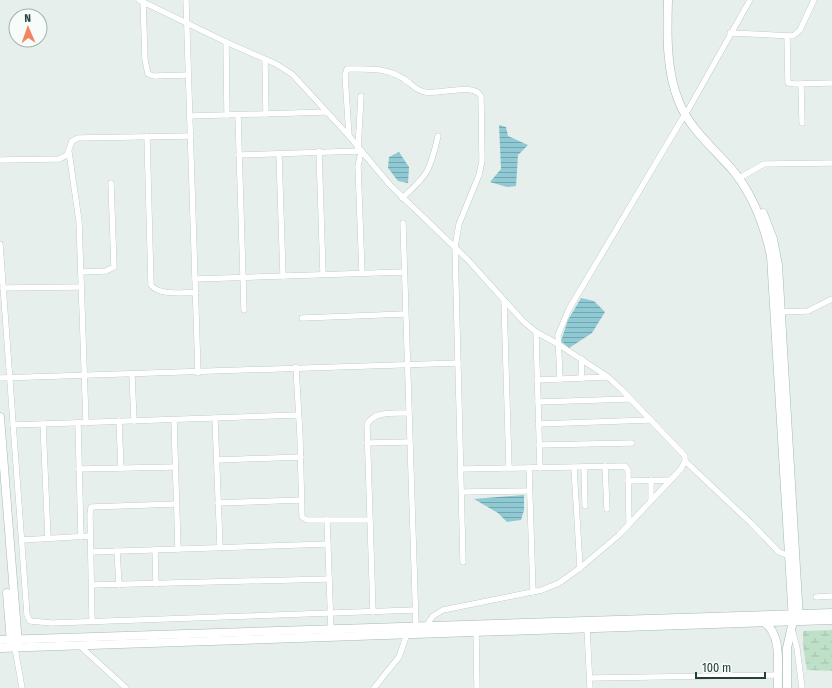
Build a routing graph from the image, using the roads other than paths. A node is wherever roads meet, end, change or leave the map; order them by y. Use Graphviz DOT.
graph roads {
  1 [pos="186,0"];
  2 [pos="668,0"];
  3 [pos="672,0"];
  4 [pos="750,0"];
  5 [pos="814,0"];
  6 [pos="142,1"];
  7 [pos="186,24"];
  8 [pos="730,33"];
  9 [pos="787,36"];
  10 [pos="226,42"];
  11 [pos="265,60"];
  12 [pos="188,75"];
  13 [pos="832,83"];
  14 [pos="802,84"];
  15 [pos="361,96"];
  16 [pos="327,112"];
  17 [pos="686,112"];
  18 [pos="266,114"];
  19 [pos="227,115"];
  20 [pos="238,115"];
  21 [pos="190,116"];
  22 [pos="802,122"];
  23 [pos="147,136"];
  24 [pos="191,136"];
  25 [pos="349,136"];
  26 [pos="438,136"];
  27 [pos="360,150"];
  28 [pos="319,151"];
  29 [pos="69,152"];
  30 [pos="279,154"];
  31 [pos="239,155"];
  32 [pos="0,160"];
  33 [pos="832,163"];
  34 [pos="743,176"];
  35 [pos="111,183"];
  36 [pos="402,198"];
  37 [pos="403,223"];
  38 [pos="0,244"];
  39 [pos="455,247"];
  40 [pos="81,272"];
  41 [pos="404,272"];
  42 [pos="362,273"];
  43 [pos="323,274"];
  44 [pos="283,276"];
  45 [pos="244,278"];
  46 [pos="195,279"];
  47 [pos="81,287"];
  48 [pos="3,288"];
  49 [pos="196,293"];
  50 [pos="832,300"];
  51 [pos="504,301"];
  52 [pos="244,310"];
  53 [pos="781,312"];
  54 [pos="405,314"];
  55 [pos="302,318"];
  56 [pos="536,332"];
  57 [pos="558,344"];
  58 [pos="582,359"];
  59 [pos="458,363"];
  60 [pos="407,364"];
  61 [pos="296,368"];
  62 [pos="198,373"];
  63 [pos="132,375"];
  64 [pos="84,376"];
  65 [pos="608,377"];
  66 [pos="0,378"];
  67 [pos="9,378"];
  68 [pos="581,378"];
  69 [pos="560,379"];
  70 [pos="537,380"];
  71 [pos="630,399"];
  72 [pos="538,402"];
  73 [pos="408,413"];
  74 [pos="298,414"];
  75 [pos="0,417"];
  76 [pos="215,418"];
  77 [pos="174,420"];
  78 [pos="650,420"];
  79 [pos="119,421"];
  80 [pos="134,421"];
  81 [pos="78,423"];
  82 [pos="86,423"];
  83 [pos="43,424"];
  84 [pos="538,424"];
  85 [pos="13,425"];
  86 [pos="409,442"];
  87 [pos="367,443"];
  88 [pos="632,443"];
  89 [pos="539,445"];
  90 [pos="301,457"];
  91 [pos="217,460"];
  92 [pos="685,461"];
  93 [pos="605,466"];
  94 [pos="175,467"];
  95 [pos="584,467"];
  96 [pos="121,468"];
  97 [pos="509,468"];
  98 [pos="529,468"];
  99 [pos="540,468"];
  100 [pos="574,468"];
  101 [pos="79,469"];
  102 [pos="462,469"];
  103 [pos="650,480"];
  104 [pos="671,480"];
  105 [pos="628,481"];
  106 [pos="528,491"];
  107 [pos="462,492"];
  108 [pos="0,494"];
  109 [pos="301,500"];
  110 [pos="651,500"];
  111 [pos="218,503"];
  112 [pos="176,504"];
  113 [pos="585,506"];
  114 [pos="607,509"];
  115 [pos="327,520"];
  116 [pos="370,520"];
  117 [pos="629,524"];
  118 [pos="90,536"];
  119 [pos="81,537"];
  120 [pos="48,538"];
  121 [pos="22,540"];
  122 [pos="328,544"];
  123 [pos="220,547"];
  124 [pos="178,549"];
  125 [pos="155,550"];
  126 [pos="117,551"];
  127 [pos="91,552"];
  128 [pos="789,556"];
  129 [pos="463,562"];
  130 [pos="580,568"];
  131 [pos="330,579"];
  132 [pos="156,584"];
  133 [pos="92,585"];
  134 [pos="119,585"];
  135 [pos="533,592"];
  136 [pos="832,596"];
  137 [pos="816,597"];
  138 [pos="415,610"];
  139 [pos="373,612"];
  140 [pos="331,613"];
  141 [pos="832,614"];
  142 [pos="795,620"];
  143 [pos="832,620"];
  144 [pos="92,621"];
  145 [pos="764,622"];
  146 [pos="416,626"];
  147 [pos="426,626"];
  148 [pos="587,628"];
  149 [pos="331,629"];
  150 [pos="476,631"];
  151 [pos="407,634"];
  152 [pos="14,639"];
  153 [pos="0,640"];
  154 [pos="80,646"];
  155 [pos="0,648"];
  156 [pos="15,648"];
  157 [pos="778,675"];
  158 [pos="590,678"];
  159 [pos="22,688"];
  160 [pos="126,688"];
  161 [pos="374,688"];
  162 [pos="478,688"];
  163 [pos="590,688"];
  164 [pos="778,688"];
  165 [pos="787,688"];
  166 [pos="802,688"];
  1 -- 7 [label="street"];
  2 -- 17 [label="street"];
  3 -- 17 [label="street"];
  4 -- 8 [label="street"];
  5 -- 9 [label="street"];
  6 -- 7 [label="street"];
  6 -- 12 [label="street"];
  7 -- 10 [label="street"];
  7 -- 12 [label="street"];
  8 -- 9 [label="street"];
  8 -- 17 [label="street"];
  9 -- 14 [label="street"];
  10 -- 11 [label="street"];
  10 -- 19 [label="street"];
  11 -- 16 [label="street"];
  11 -- 18 [label="street"];
  12 -- 21 [label="street"];
  13 -- 14 [label="street"];
  14 -- 22 [label="street"];
  15 -- 27 [label="street"];
  16 -- 18 [label="street"];
  16 -- 25 [label="street"];
  17 -- 34 [label="street"];
  17 -- 57 [label="street"];
  17 -- 128 [label="street"];
  18 -- 20 [label="street"];
  19 -- 20 [label="street"];
  19 -- 21 [label="street"];
  20 -- 31 [label="street"];
  21 -- 24 [label="street"];
  23 -- 24 [label="street"];
  23 -- 29 [label="street"];
  23 -- 49 [label="street"];
  24 -- 46 [label="street"];
  25 -- 27 [label="street"];
  25 -- 39 [label="street"];
  26 -- 36 [label="street"];
  27 -- 28 [label="street"];
  27 -- 36 [label="street"];
  27 -- 42 [label="street"];
  28 -- 30 [label="street"];
  28 -- 43 [label="street"];
  29 -- 32 [label="street"];
  29 -- 40 [label="street"];
  30 -- 31 [label="street"];
  30 -- 44 [label="street"];
  31 -- 45 [label="street"];
  33 -- 34 [label="street"];
  34 -- 53 [label="street"];
  35 -- 40 [label="street"];
  36 -- 39 [label="street"];
  37 -- 41 [label="street"];
  38 -- 48 [label="street"];
  39 -- 51 [label="street"];
  39 -- 59 [label="street"];
  40 -- 47 [label="street"];
  41 -- 42 [label="street"];
  41 -- 54 [label="street"];
  42 -- 43 [label="street"];
  43 -- 44 [label="street"];
  44 -- 45 [label="street"];
  45 -- 46 [label="street"];
  45 -- 52 [label="street"];
  46 -- 49 [label="street"];
  47 -- 48 [label="street"];
  47 -- 64 [label="street"];
  48 -- 67 [label="street"];
  49 -- 62 [label="street"];
  50 -- 53 [label="street"];
  51 -- 56 [label="street"];
  51 -- 97 [label="street"];
  53 -- 142 [label="street"];
  54 -- 55 [label="street"];
  54 -- 60 [label="street"];
  56 -- 57 [label="street"];
  56 -- 70 [label="street"];
  57 -- 58 [label="street"];
  57 -- 69 [label="street"];
  58 -- 65 [label="street"];
  58 -- 68 [label="street"];
  59 -- 60 [label="street"];
  59 -- 102 [label="street"];
  60 -- 61 [label="street"];
  60 -- 73 [label="street"];
  61 -- 62 [label="street"];
  61 -- 74 [label="street"];
  62 -- 63 [label="street"];
  63 -- 64 [label="street"];
  63 -- 80 [label="street"];
  64 -- 67 [label="street"];
  64 -- 82 [label="street"];
  65 -- 68 [label="street"];
  65 -- 71 [label="street"];
  66 -- 67 [label="street"];
  67 -- 85 [label="street"];
  68 -- 69 [label="street"];
  69 -- 70 [label="street"];
  70 -- 72 [label="street"];
  71 -- 72 [label="street"];
  71 -- 78 [label="street"];
  72 -- 84 [label="street"];
  73 -- 86 [label="street"];
  73 -- 87 [label="street"];
  74 -- 76 [label="street"];
  74 -- 90 [label="street"];
  75 -- 152 [label="street"];
  76 -- 77 [label="street"];
  76 -- 91 [label="street"];
  77 -- 80 [label="street"];
  77 -- 94 [label="street"];
  78 -- 84 [label="street"];
  78 -- 92 [label="street"];
  79 -- 80 [label="street"];
  79 -- 82 [label="street"];
  79 -- 96 [label="street"];
  81 -- 82 [label="street"];
  81 -- 83 [label="street"];
  81 -- 101 [label="street"];
  83 -- 85 [label="street"];
  83 -- 120 [label="street"];
  84 -- 89 [label="street"];
  85 -- 121 [label="street"];
  86 -- 87 [label="street"];
  86 -- 138 [label="street"];
  87 -- 116 [label="street"];
  88 -- 89 [label="street"];
  89 -- 99 [label="street"];
  90 -- 91 [label="street"];
  90 -- 109 [label="street"];
  91 -- 111 [label="street"];
  92 -- 104 [label="street"];
  92 -- 128 [label="street"];
  93 -- 95 [label="street"];
  93 -- 105 [label="street"];
  93 -- 114 [label="street"];
  94 -- 96 [label="street"];
  94 -- 112 [label="street"];
  95 -- 100 [label="street"];
  95 -- 113 [label="street"];
  96 -- 101 [label="street"];
  97 -- 98 [label="street"];
  97 -- 102 [label="street"];
  98 -- 99 [label="street"];
  98 -- 106 [label="street"];
  99 -- 100 [label="street"];
  100 -- 130 [label="street"];
  101 -- 119 [label="street"];
  102 -- 107 [label="street"];
  103 -- 104 [label="street"];
  103 -- 105 [label="street"];
  103 -- 110 [label="street"];
  104 -- 110 [label="street"];
  105 -- 117 [label="street"];
  106 -- 107 [label="street"];
  106 -- 135 [label="street"];
  107 -- 129 [label="street"];
  108 -- 152 [label="street"];
  109 -- 111 [label="street"];
  109 -- 115 [label="street"];
  110 -- 117 [label="street"];
  111 -- 123 [label="street"];
  112 -- 118 [label="street"];
  112 -- 124 [label="street"];
  115 -- 116 [label="street"];
  115 -- 122 [label="street"];
  116 -- 139 [label="street"];
  117 -- 130 [label="street"];
  118 -- 119 [label="street"];
  118 -- 127 [label="street"];
  119 -- 120 [label="street"];
  120 -- 121 [label="street"];
  121 -- 144 [label="street"];
  122 -- 123 [label="street"];
  122 -- 131 [label="street"];
  123 -- 124 [label="street"];
  124 -- 125 [label="street"];
  125 -- 126 [label="street"];
  125 -- 132 [label="street"];
  126 -- 127 [label="street"];
  126 -- 134 [label="street"];
  127 -- 133 [label="street"];
  128 -- 142 [label="street"];
  130 -- 135 [label="street"];
  131 -- 132 [label="street"];
  131 -- 140 [label="street"];
  132 -- 134 [label="street"];
  133 -- 134 [label="street"];
  133 -- 144 [label="street"];
  135 -- 147 [label="street"];
  136 -- 137 [label="street"];
  138 -- 139 [label="street"];
  138 -- 146 [label="street"];
  139 -- 140 [label="street"];
  140 -- 144 [label="street"];
  140 -- 149 [label="street"];
  141 -- 142 [label="street"];
  142 -- 143 [label="street"];
  142 -- 145 [label="street"];
  142 -- 147 [label="street"];
  142 -- 165 [label="street"];
  142 -- 166 [label="street"];
  145 -- 148 [label="street"];
  145 -- 157 [label="street"];
  146 -- 147 [label="street"];
  146 -- 149 [label="street"];
  148 -- 150 [label="street"];
  148 -- 158 [label="street"];
  149 -- 152 [label="street"];
  150 -- 151 [label="street"];
  150 -- 162 [label="street"];
  151 -- 154 [label="street"];
  151 -- 161 [label="street"];
  152 -- 153 [label="street"];
  152 -- 156 [label="street"];
  154 -- 156 [label="street"];
  154 -- 160 [label="street"];
  155 -- 156 [label="street"];
  156 -- 159 [label="street"];
  157 -- 158 [label="street"];
  157 -- 164 [label="street"];
  158 -- 163 [label="street"];
}
